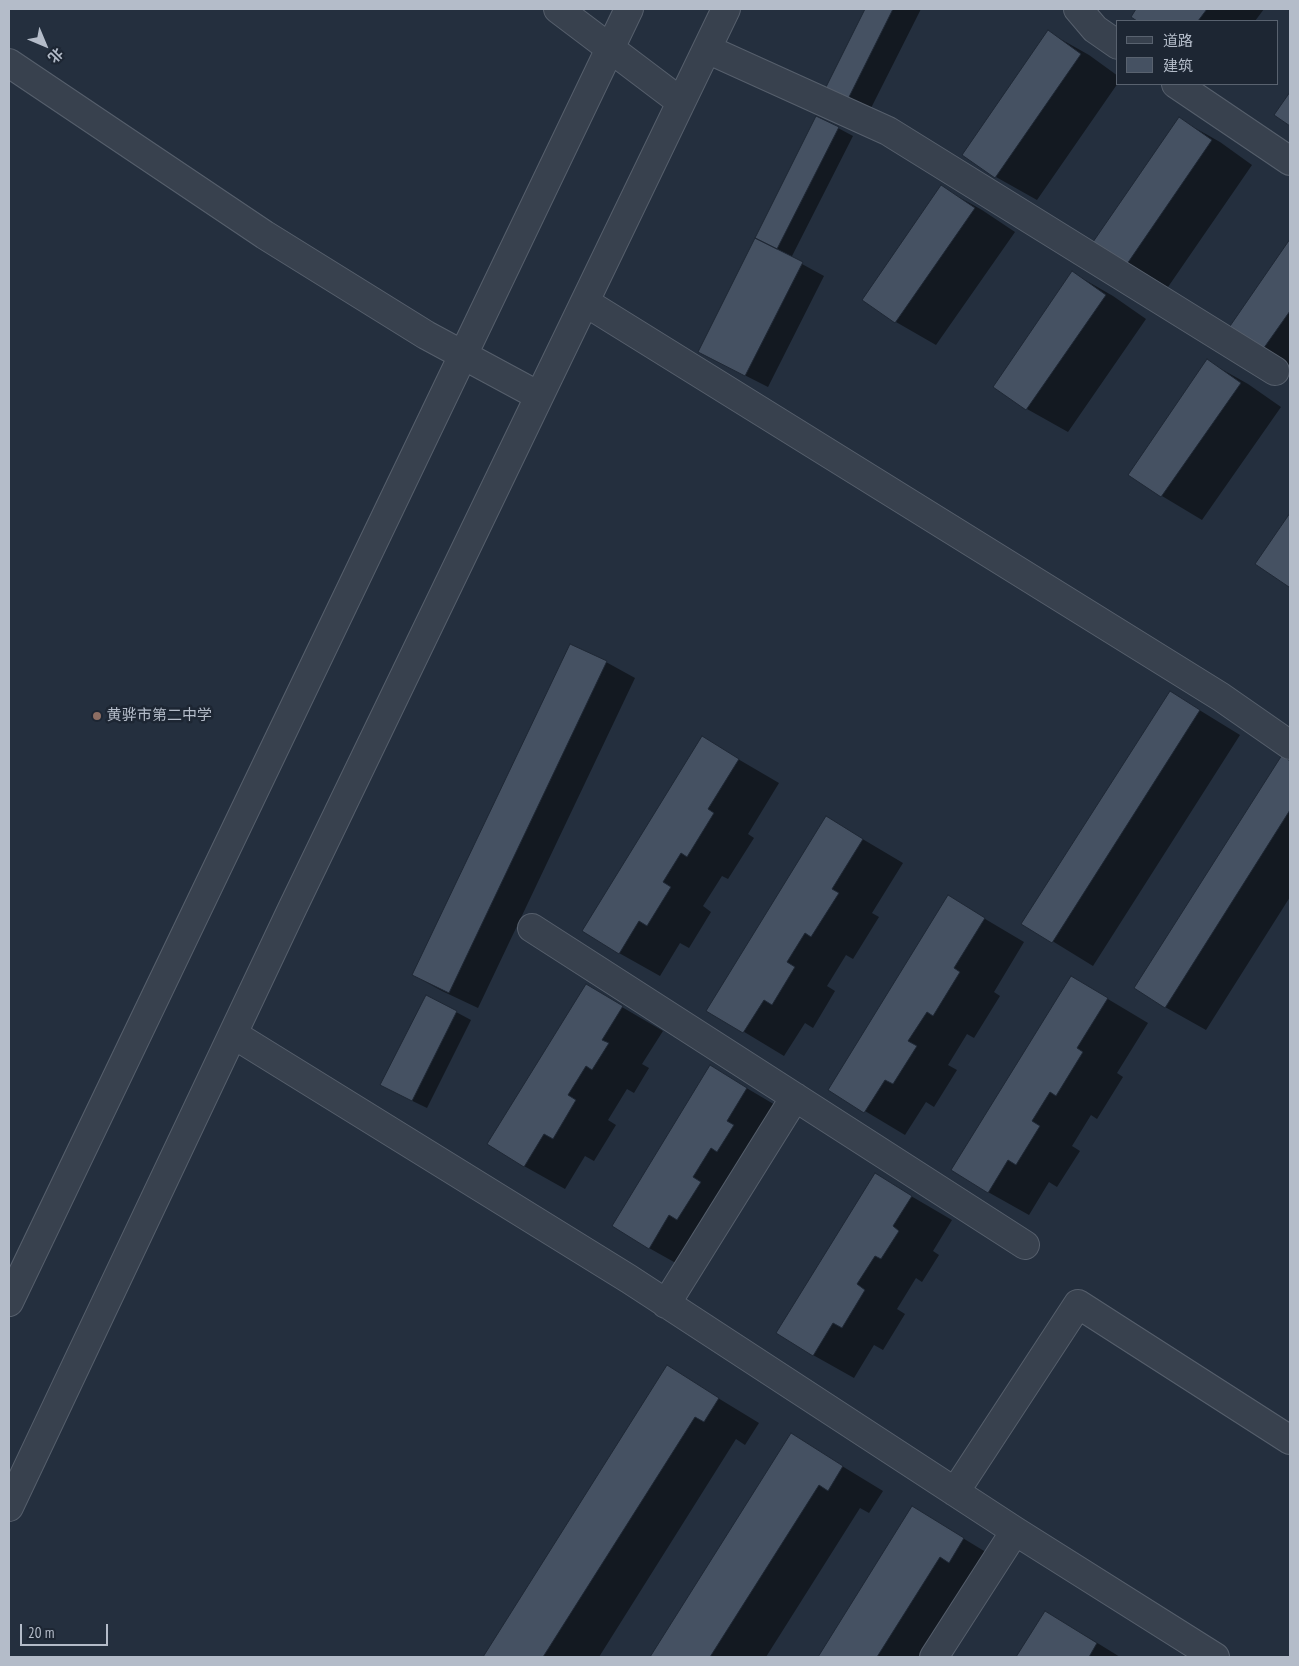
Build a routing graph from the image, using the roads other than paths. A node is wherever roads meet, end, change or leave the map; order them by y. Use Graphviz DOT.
graph roads {
  1 [pos="558,9"];
  2 [pos="629,9"];
  3 [pos="726,9"];
  4 [pos="1078,9"];
  5 [pos="1116,44"];
  6 [pos="611,48"];
  7 [pos="707,48"];
  8 [pos="9,63"];
  9 [pos="1177,85"];
  10 [pos="681,102"];
  11 [pos="1290,161"];
  12 [pos="585,302"];
  13 [pos="463,355"];
  14 [pos="1275,371"];
  15 [pos="539,396"];
  16 [pos="1290,745"];
  17 [pos="532,928"];
  18 [pos="233,1034"];
  19 [pos="795,1097"];
  20 [pos="1025,1245"];
  21 [pos="9,1302"];
  22 [pos="666,1304"];
  23 [pos="1290,1440"];
  24 [pos="955,1492"];
  25 [pos="9,1507"];
  26 [pos="1015,1531"];
  27 [pos="934,1657"];
  28 [pos="1215,1657"];
  1 -- 6 [label="street"];
  2 -- 6 [label="street"];
  3 -- 7 [label="street"];
  4 -- 5 [label="street"];
  6 -- 10 [label="street"];
  6 -- 13 [label="street"];
  7 -- 10 [label="street"];
  7 -- 14 [label="street"];
  8 -- 13 [label="street"];
  9 -- 11 [label="street"];
  10 -- 12 [label="street"];
  12 -- 15 [label="street"];
  12 -- 16 [label="street"];
  13 -- 15 [label="street"];
  13 -- 21 [label="street"];
  15 -- 18 [label="street"];
  17 -- 19 [label="street"];
  18 -- 22 [label="street"];
  18 -- 25 [label="street"];
  19 -- 20 [label="street"];
  19 -- 22 [label="street"];
  22 -- 24 [label="street"];
  23 -- 24 [label="street"];
  24 -- 26 [label="street"];
  26 -- 27 [label="street"];
  26 -- 28 [label="street"];
}
